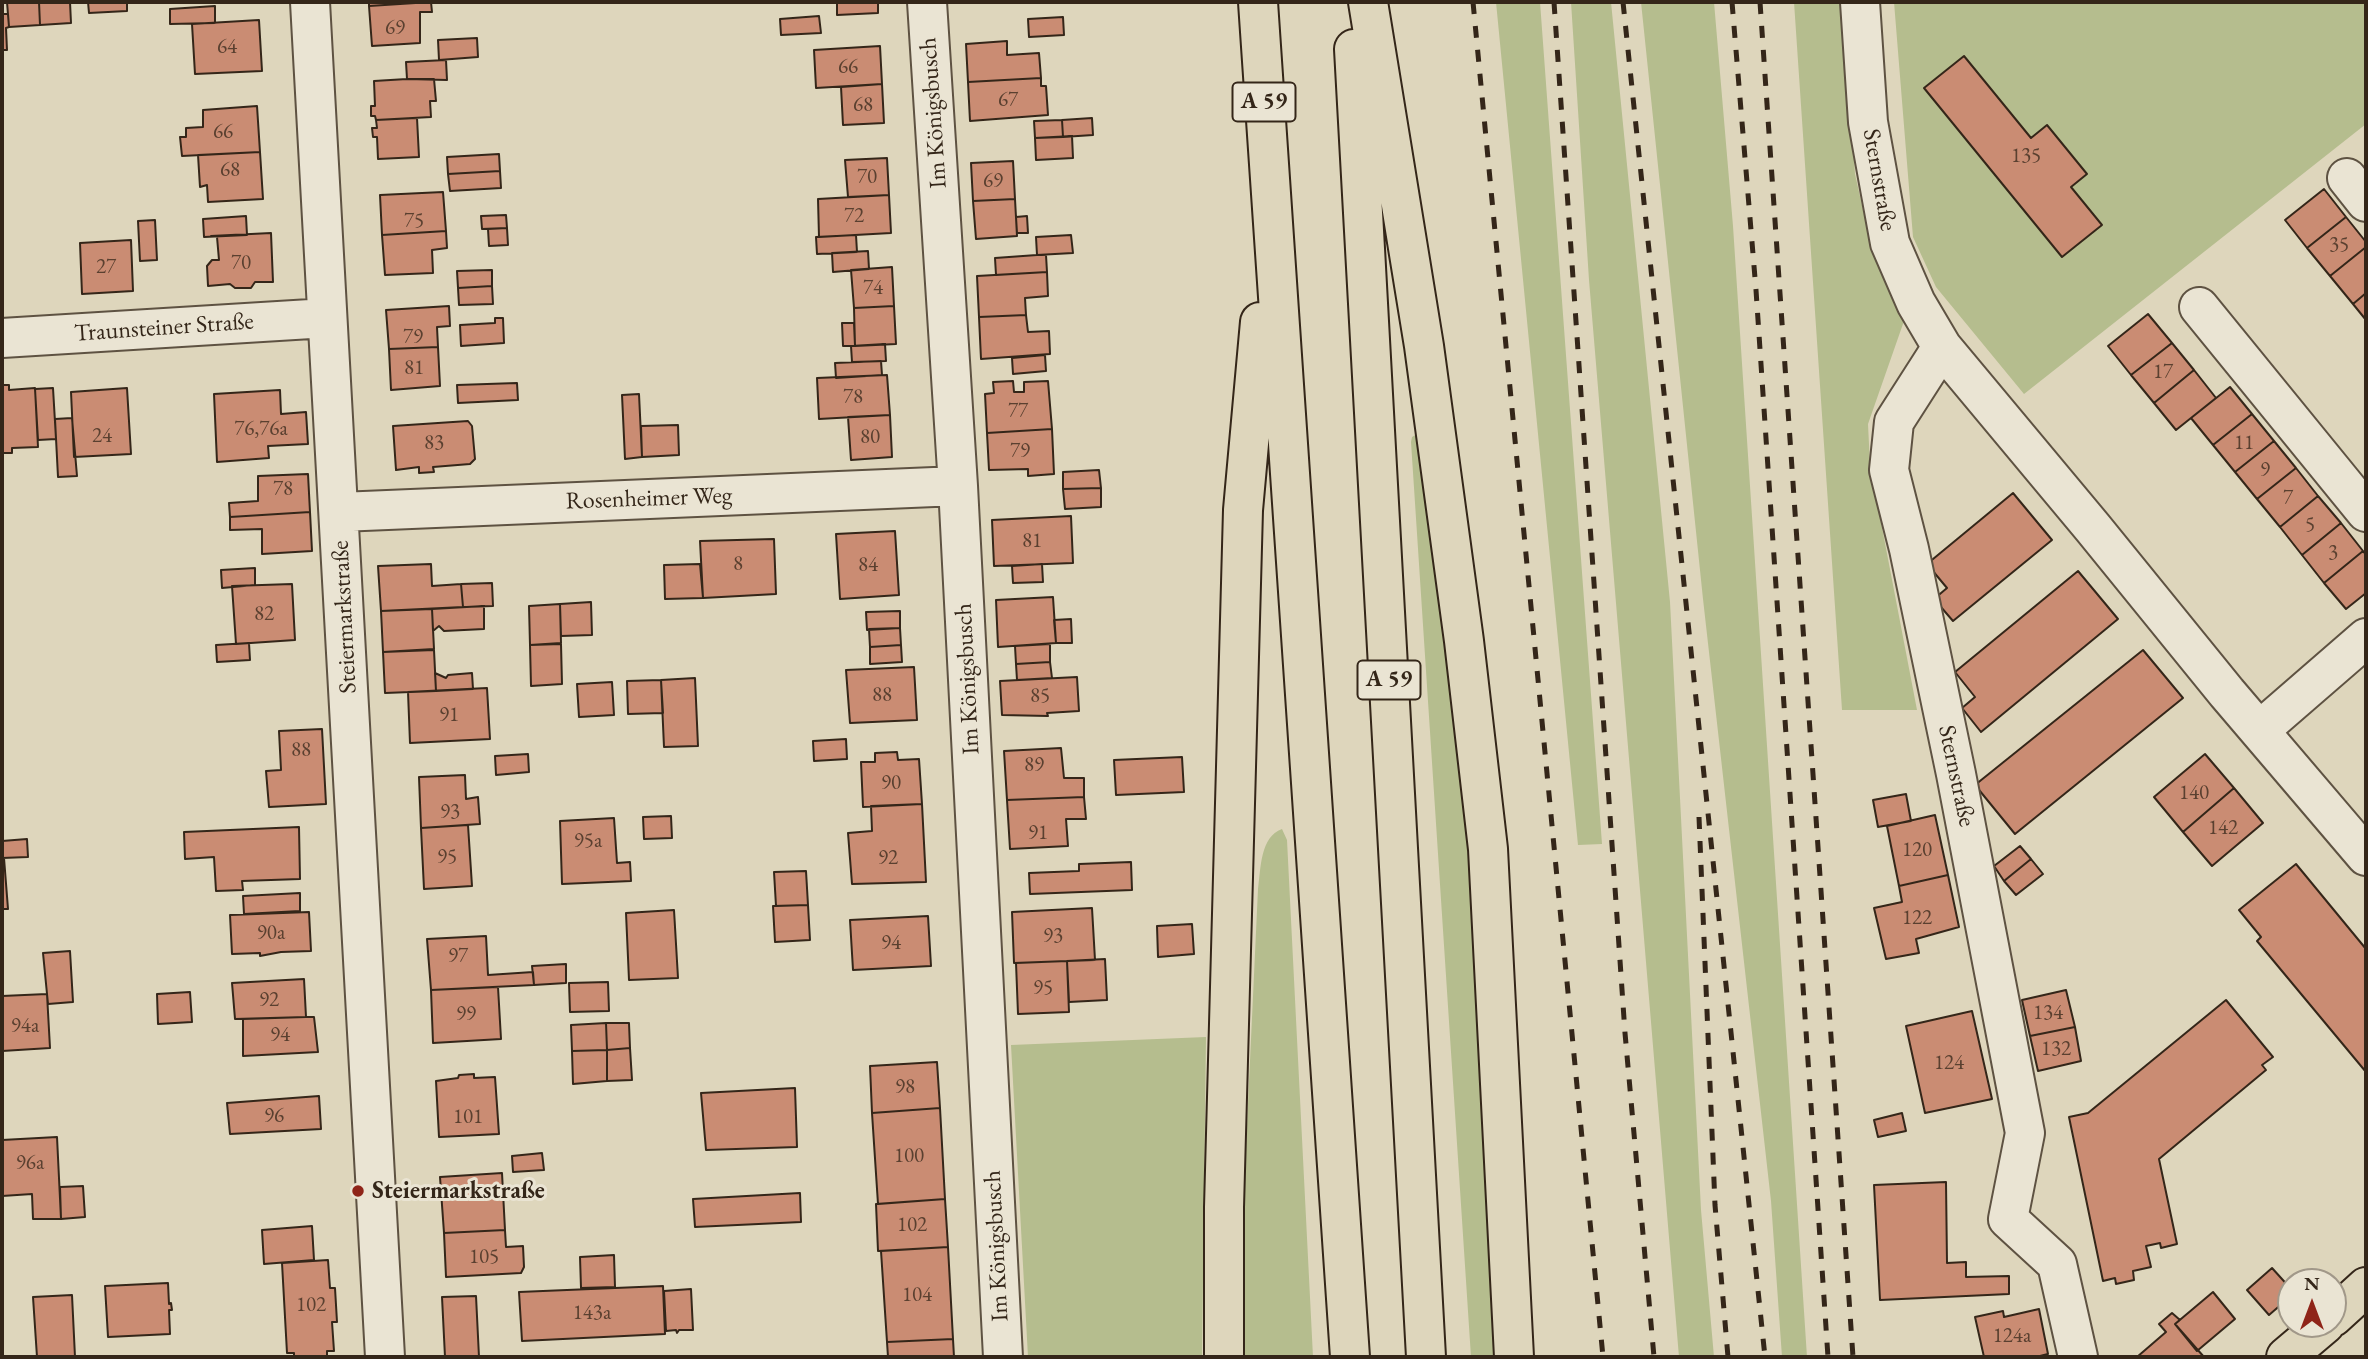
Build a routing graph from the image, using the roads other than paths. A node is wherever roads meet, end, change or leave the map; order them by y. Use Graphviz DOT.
graph roads {
  1 [pos="310,2"];
  2 [pos="927,2"];
  3 [pos="1258,2"];
  4 [pos="1351,2"];
  5 [pos="1368,2"];
  6 [pos="1860,2"];
  7 [pos="1270,202"];
  8 [pos="2199,307"];
  9 [pos="327,318"];
  10 [pos="2,338"];
  11 [pos="1942,347"];
  12 [pos="958,486"];
  13 [pos="340,512"];
  14 [pos="2366,512"];
  15 [pos="2366,638"];
  16 [pos="2260,730"];
  17 [pos="2366,856"];
  18 [pos="2366,1287"];
  19 [pos="2310,1339"];
  20 [pos="386,1357"];
  21 [pos="1003,1357"];
  22 [pos="1224,1357"];
  23 [pos="1350,1357"];
  24 [pos="1426,1357"];
  25 [pos="1514,1357"];
  26 [pos="2077,1357"];
  1 -- 9 [label="street, Steiermarkstraße"];
  2 -- 12 [label="street, Im Königsbusch"];
  3 -- 7 [label="main road, A 59"];
  4 -- 24 [label="main road, A 59"];
  5 -- 25 [label="main road"];
  6 -- 11 [label="street, Sternstraße"];
  7 -- 22 [label="main road"];
  7 -- 23 [label="main road, A 59"];
  8 -- 14 [label="street"];
  9 -- 10 [label="street, Traunsteiner Straße"];
  9 -- 13 [label="street, Steiermarkstraße"];
  11 -- 16 [label="street, Sternstraße"];
  11 -- 26 [label="street, Sternstraße"];
  12 -- 13 [label="street, Rosenheimer Weg"];
  12 -- 21 [label="street, Im Königsbusch"];
  13 -- 20 [label="street, Steiermarkstraße"];
  15 -- 16 [label="street"];
  16 -- 17 [label="street, Sternstraße"];
  18 -- 19 [label="main road"];
}
